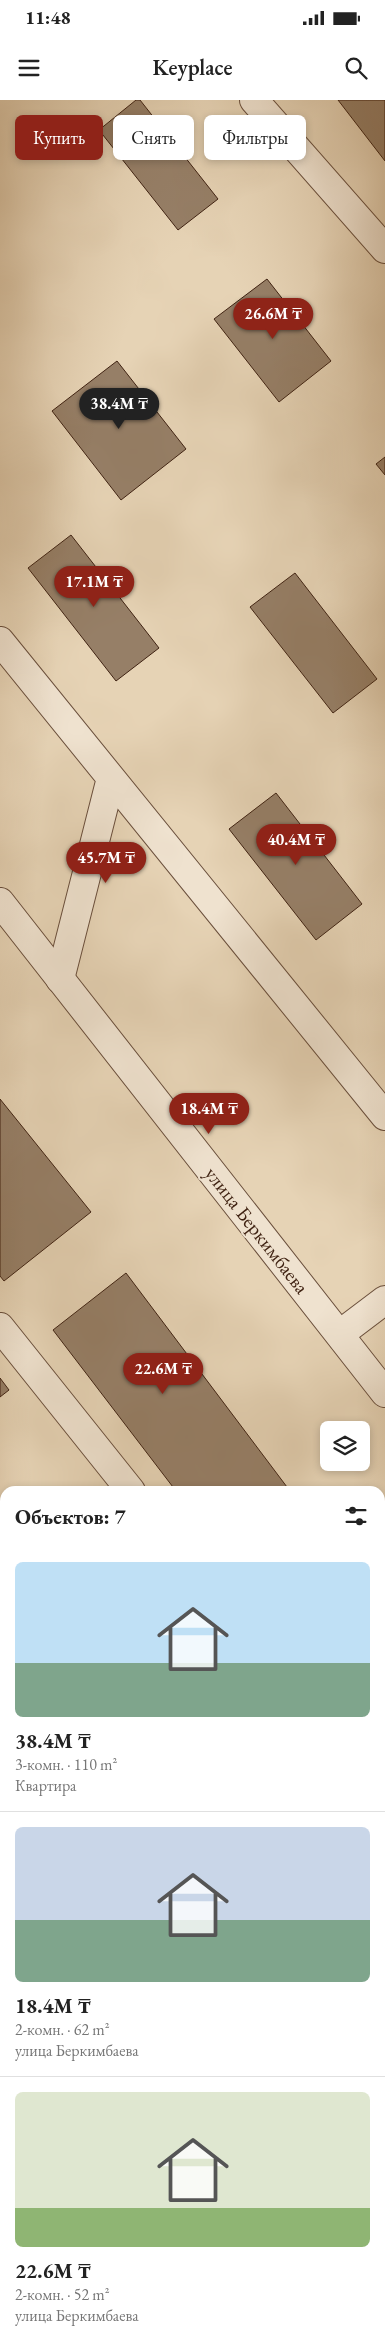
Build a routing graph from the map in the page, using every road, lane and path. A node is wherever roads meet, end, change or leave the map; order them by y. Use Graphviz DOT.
graph roads {
  1 [pos="254,100"];
  2 [pos="385,249"];
  3 [pos="0,641"];
  4 [pos="111,778"];
  5 [pos="0,902"];
  6 [pos="60,979"];
  7 [pos="385,1116"];
  8 [pos="385,1300"];
  9 [pos="0,1327"];
  10 [pos="340,1334"];
  11 [pos="385,1393"];
  12 [pos="127,1486"];
  1 -- 2 [label="street"];
  3 -- 4 [label="street"];
  4 -- 6 [label="street"];
  4 -- 7 [label="street"];
  5 -- 6 [label="street, улица Беркимбаева"];
  6 -- 10 [label="street, улица Беркимбаева"];
  8 -- 10 [label="street"];
  9 -- 12 [label="street"];
  10 -- 11 [label="street, улица Беркимбаева"];
}
